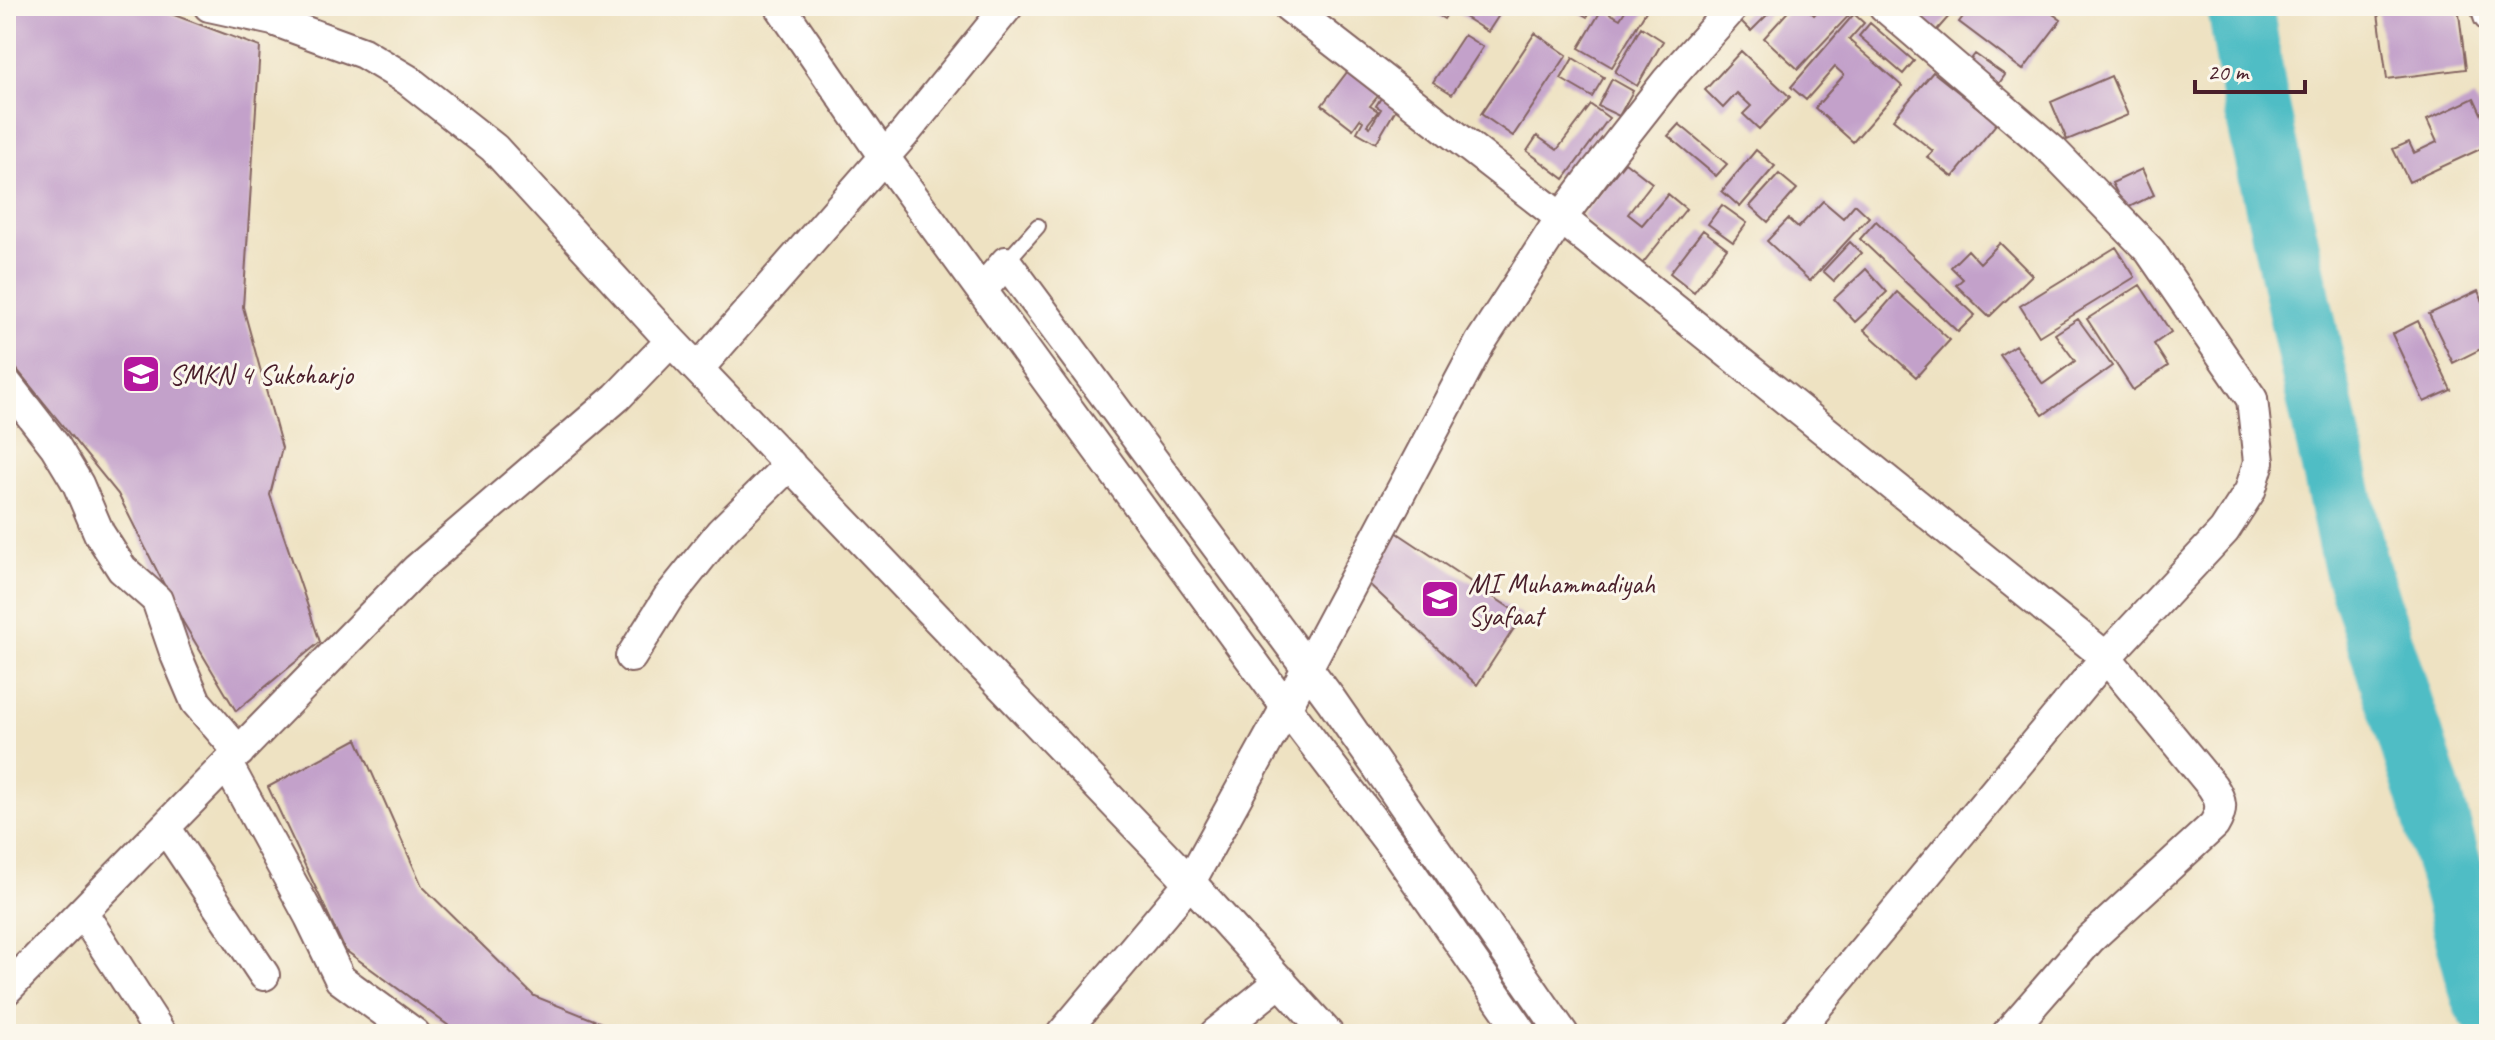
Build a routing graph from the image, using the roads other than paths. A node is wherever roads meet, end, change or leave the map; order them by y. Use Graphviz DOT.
graph roads {
  1 [pos="209,6"];
  2 [pos="780,6"];
  3 [pos="1008,6"];
  4 [pos="1288,6"];
  5 [pos="1734,6"];
  6 [pos="1884,6"];
  7 [pos="2486,6"];
  8 [pos="2489,16"];
  9 [pos="892,148"];
  10 [pos="1561,218"];
  11 [pos="1038,226"];
  12 [pos="994,275"];
  13 [pos="671,341"];
  14 [pos="698,369"];
  15 [pos="6,383"];
  16 [pos="1117,443"];
  17 [pos="790,464"];
  18 [pos="631,657"];
  19 [pos="2106,657"];
  20 [pos="1296,689"];
  21 [pos="233,758"];
  22 [pos="165,827"];
  23 [pos="1190,882"];
  24 [pos="82,912"];
  25 [pos="264,975"];
  26 [pos="1281,981"];
  27 [pos="6,990"];
  28 [pos="161,1034"];
  29 [pos="415,1034"];
  30 [pos="1062,1034"];
  31 [pos="1215,1034"];
  32 [pos="1328,1034"];
  33 [pos="1523,1034"];
  34 [pos="1563,1034"];
  35 [pos="1794,1034"];
  36 [pos="2007,1034"];
  1 -- 13 [label="street"];
  2 -- 9 [label="street"];
  3 -- 9 [label="street"];
  4 -- 10 [label="street"];
  5 -- 10 [label="street"];
  6 -- 19 [label="street"];
  7 -- 8 [label="street"];
  9 -- 12 [label="street"];
  9 -- 14 [label="street"];
  10 -- 19 [label="street"];
  10 -- 20 [label="street"];
  11 -- 12 [label="lane"];
  12 -- 16 [label="street"];
  13 -- 14 [label="street"];
  13 -- 21 [label="street"];
  14 -- 17 [label="street"];
  15 -- 21 [label="street"];
  16 -- 20 [label="street"];
  16 -- 20 [label="street"];
  17 -- 18 [label="street"];
  17 -- 23 [label="street"];
  19 -- 35 [label="street"];
  19 -- 36 [label="street"];
  20 -- 23 [label="street"];
  20 -- 33 [label="street"];
  20 -- 34 [label="street"];
  21 -- 22 [label="street"];
  21 -- 29 [label="street"];
  22 -- 24 [label="street"];
  22 -- 25 [label="street"];
  23 -- 26 [label="street"];
  23 -- 30 [label="street"];
  24 -- 27 [label="street"];
  24 -- 28 [label="street"];
  26 -- 31 [label="street"];
  26 -- 32 [label="street"];
}
